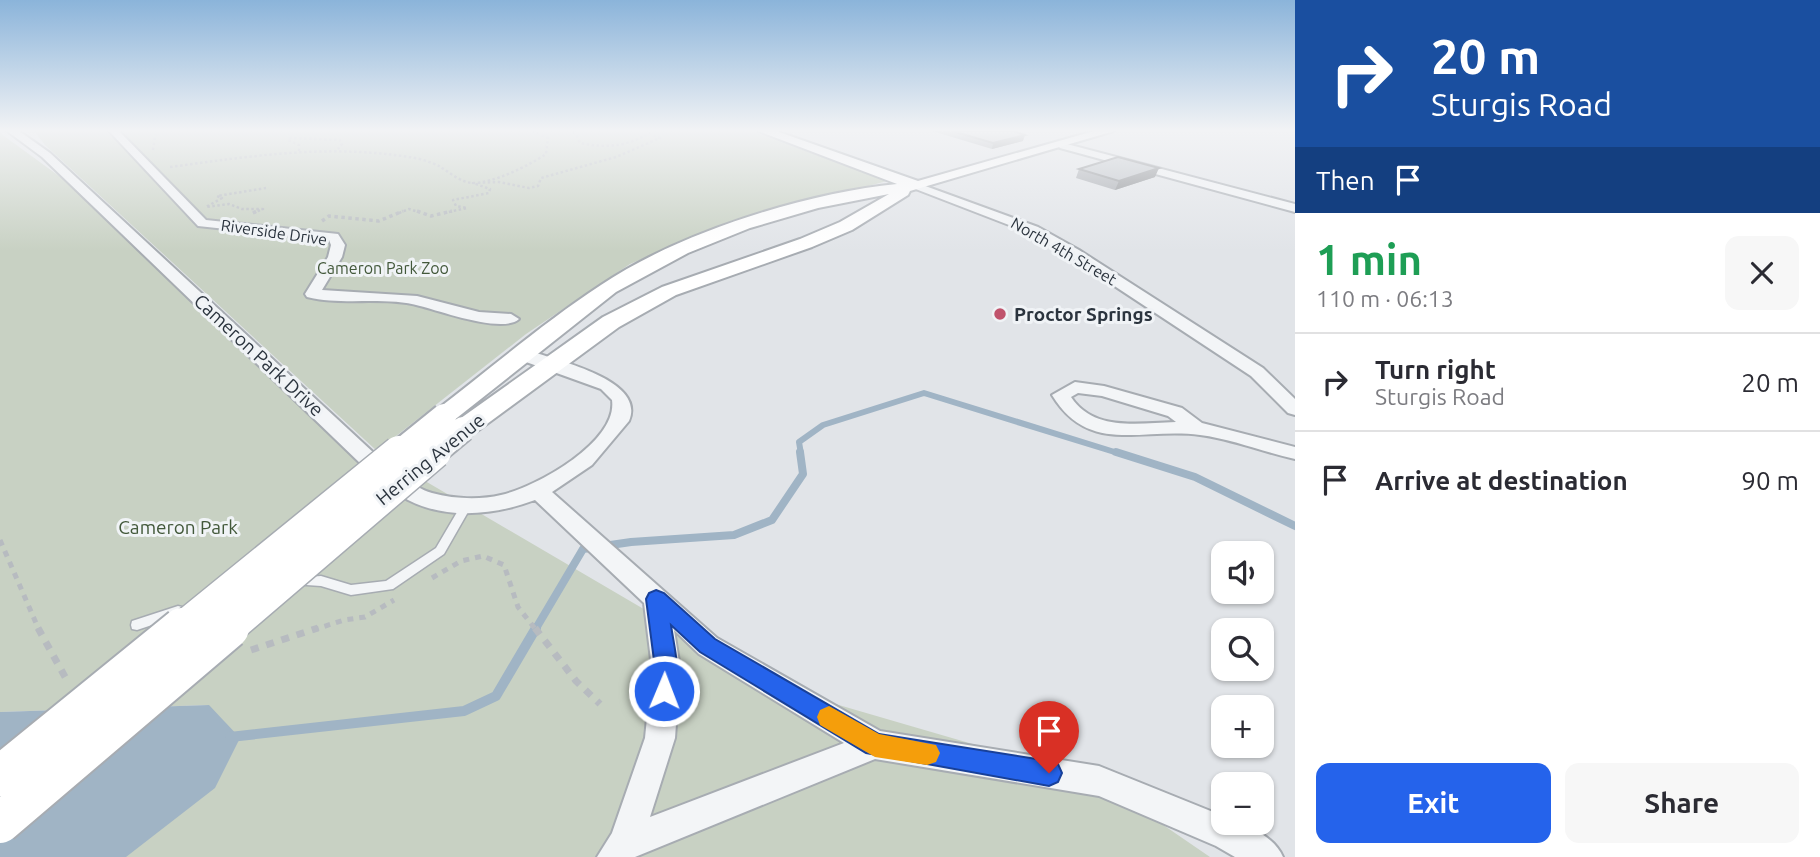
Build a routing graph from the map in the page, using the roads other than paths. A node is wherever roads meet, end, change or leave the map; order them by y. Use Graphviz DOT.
graph roads {
  1 [pos="63,171"];
  2 [pos="152,171"];
  3 [pos="875,171"];
  4 [pos="972,171"];
  5 [pos="1157,171"];
  6 [pos="917,186"];
  7 [pos="1295,208"];
  8 [pos="511,319"];
  9 [pos="521,354"];
  10 [pos="552,365"];
  11 [pos="1295,409"];
  12 [pos="453,423"];
  13 [pos="1197,429"];
  14 [pos="1295,453"];
  15 [pos="537,490"];
  16 [pos="467,505"];
  17 [pos="656,599"];
  18 [pos="137,625"];
  19 [pos="875,745"];
  20 [pos="0,776"];
  21 [pos="0,823"];
  22 [pos="619,850"];
  23 [pos="1266,857"];
  1 -- 16 [label="street, Cameron Park Drive"];
  2 -- 8 [label="street, Riverside Drive"];
  3 -- 6 [label="main road, North 4th Street"];
  4 -- 6 [label="main road, Herring Avenue"];
  5 -- 7 [label="street"];
  6 -- 9 [label="main road, Herring Avenue"];
  6 -- 10 [label="main road, Herring Avenue"];
  6 -- 11 [label="street, North 4th Street"];
  9 -- 10 [label="street, Cameron Park Drive"];
  9 -- 12 [label="main road, Herring Avenue"];
  10 -- 12 [label="main road, Herring Avenue"];
  10 -- 15 [label="street, Cameron Park Drive"];
  12 -- 20 [label="main road, Herring Avenue, bridge"];
  12 -- 21 [label="main road, Herring Avenue, bridge"];
  13 -- 13 [label="street"];
  13 -- 14 [label="street"];
  15 -- 16 [label="street, Cameron Park Drive"];
  15 -- 17 [label="street"];
  16 -- 18 [label="lane"];
  17 -- 19 [label="street"];
  17 -- 22 [label="street"];
  19 -- 22 [label="street"];
  19 -- 23 [label="street"];
}
